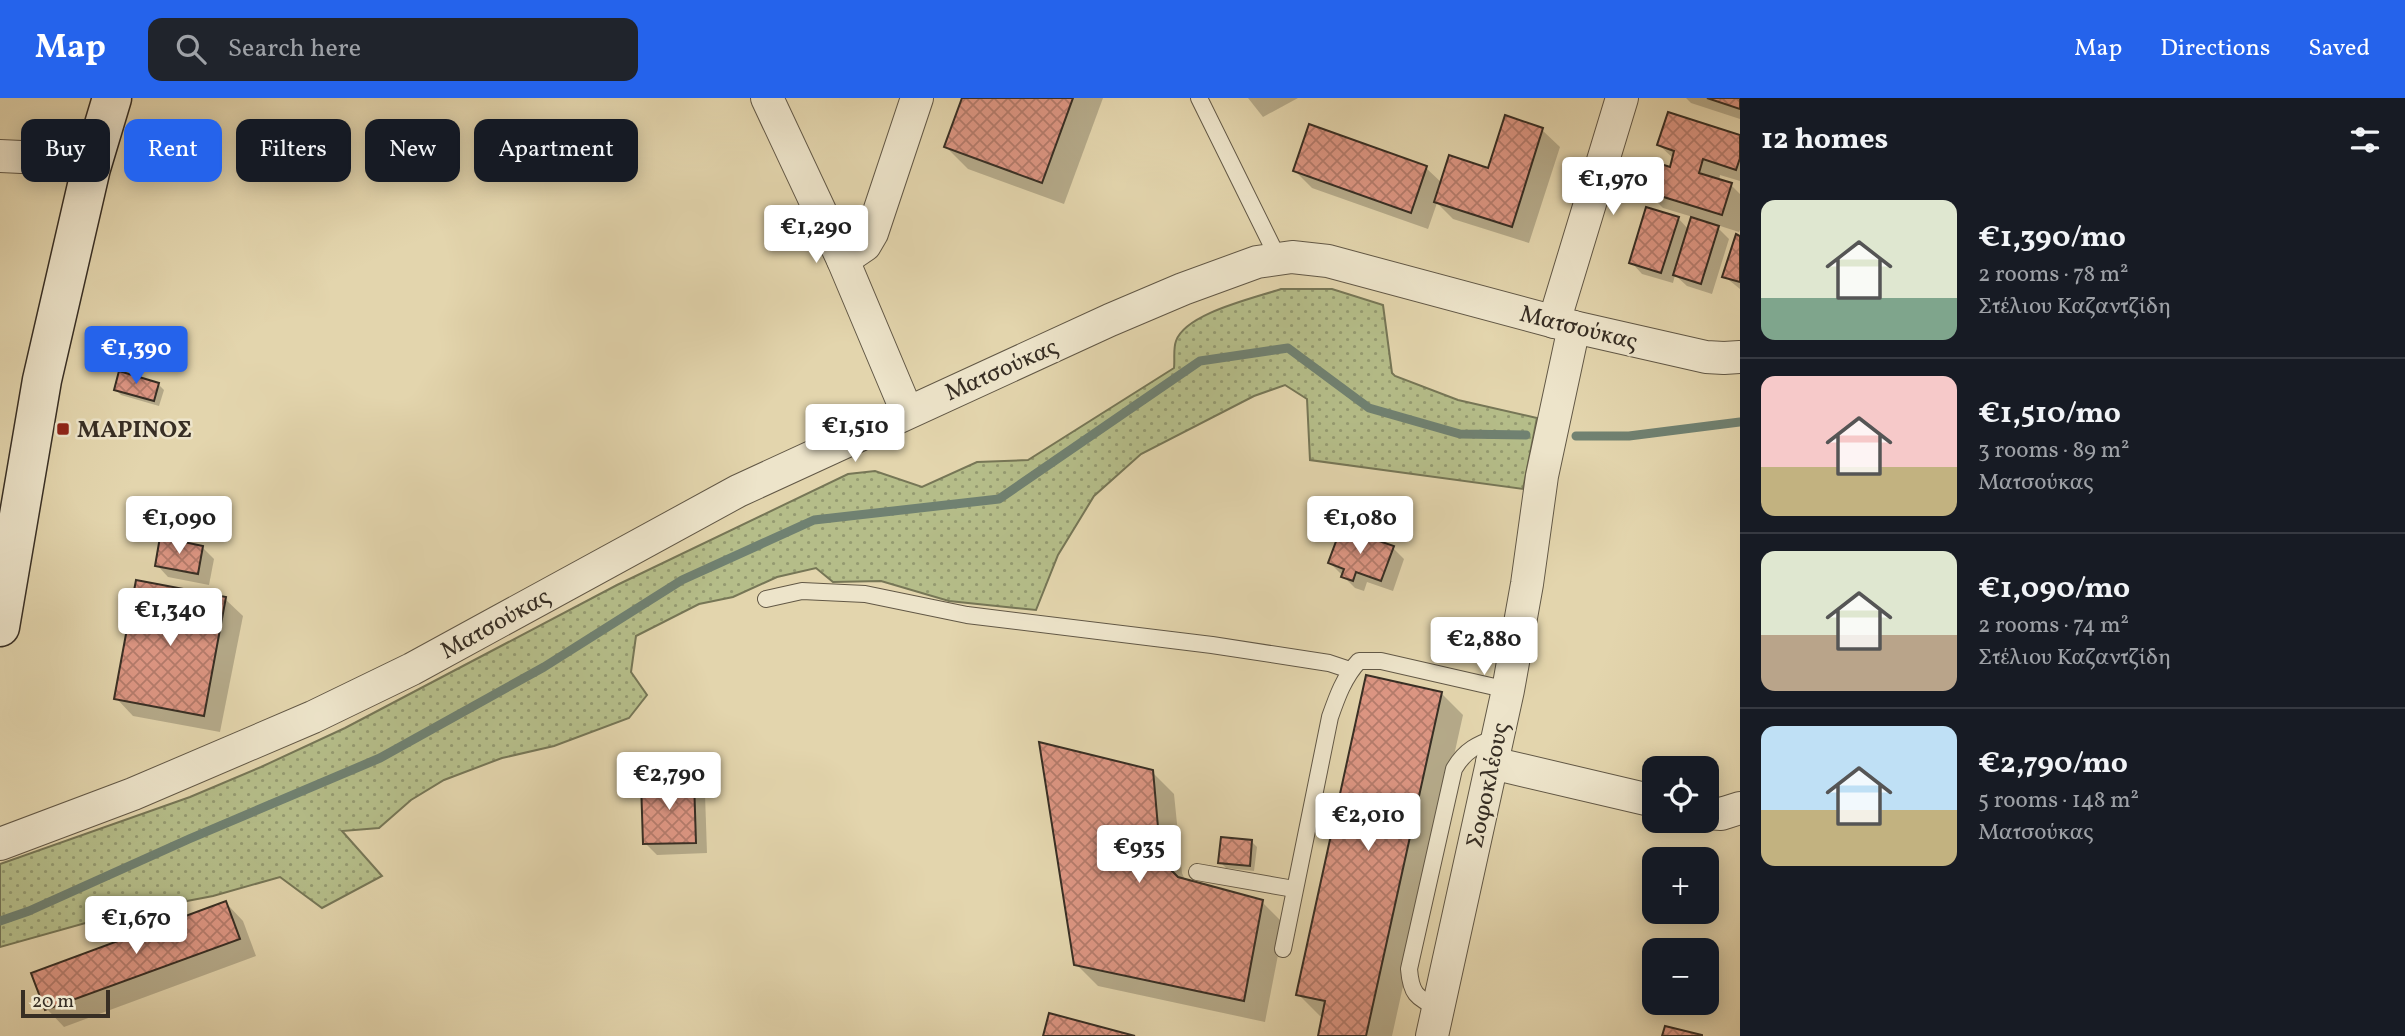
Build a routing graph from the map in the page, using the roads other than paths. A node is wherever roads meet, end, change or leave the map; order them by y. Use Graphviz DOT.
graph roads {
  1 [pos="112,98"];
  2 [pos="767,98"];
  3 [pos="917,98"];
  4 [pos="1199,98"];
  5 [pos="1622,98"];
  6 [pos="106,119"];
  7 [pos="0,156"];
  8 [pos="21,157"];
  9 [pos="88,182"];
  10 [pos="1278,258"];
  11 [pos="843,260"];
  12 [pos="1564,324"];
  13 [pos="1740,357"];
  14 [pos="907,412"];
  15 [pos="766,598"];
  16 [pos="0,627"];
  17 [pos="1350,670"];
  18 [pos="1508,690"];
  19 [pos="1495,750"];
  20 [pos="1642,797"];
  21 [pos="1740,808"];
  22 [pos="1719,814"];
  23 [pos="0,844"];
  24 [pos="1197,872"];
  25 [pos="1294,889"];
  26 [pos="1283,949"];
  27 [pos="1435,1022"];
  1 -- 6 [label="main road"];
  2 -- 11 [label="street"];
  3 -- 11 [label="street"];
  4 -- 10 [label="lane"];
  5 -- 12 [label="street, Σοφοκλέους"];
  7 -- 8 [label="street"];
  9 -- 16 [label="main road"];
  10 -- 12 [label="street, Ματσούκας"];
  10 -- 14 [label="street, Ματσούκας"];
  11 -- 14 [label="street"];
  12 -- 13 [label="street, Ματσούκας"];
  12 -- 18 [label="street, Σοφοκλέους"];
  14 -- 23 [label="street, Ματσούκας"];
  15 -- 17 [label="lane"];
  17 -- 18 [label="lane"];
  17 -- 25 [label="lane"];
  18 -- 19 [label="street, Σοφοκλέους"];
  19 -- 20 [label="street"];
  19 -- 27 [label="street, Σοφοκλέους"];
  21 -- 22 [label="street"];
  24 -- 25 [label="lane"];
  25 -- 26 [label="lane"];
}
